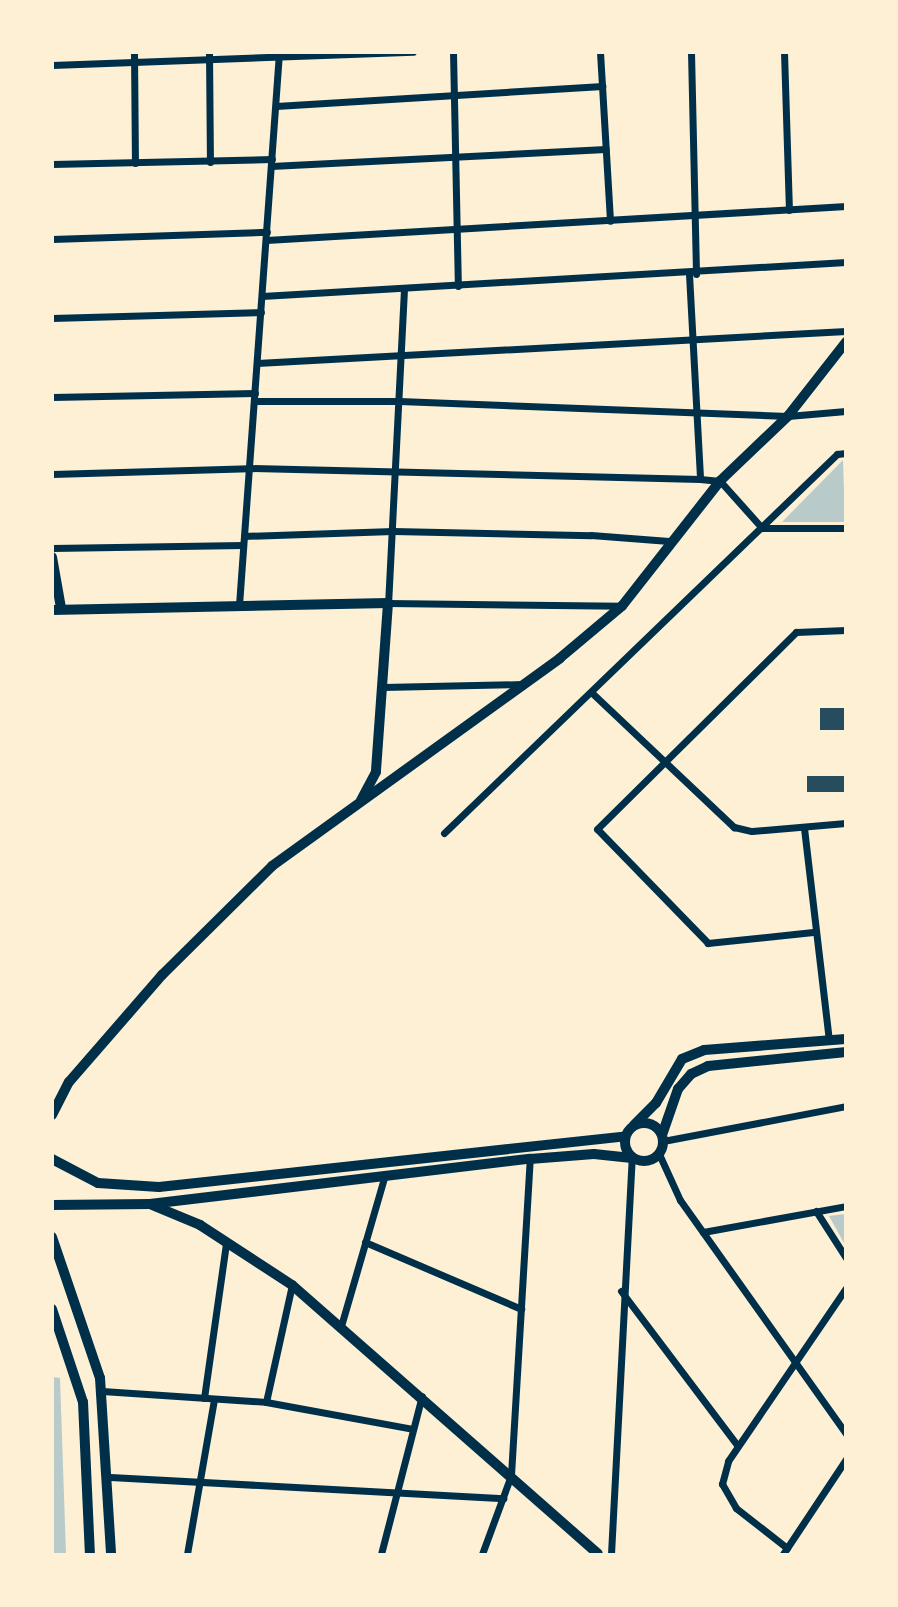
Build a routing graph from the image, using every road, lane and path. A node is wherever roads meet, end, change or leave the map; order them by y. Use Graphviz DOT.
graph roads {
  1 [pos="134,52"];
  2 [pos="413,52"];
  3 [pos="453,52"];
  4 [pos="600,52"];
  5 [pos="691,52"];
  6 [pos="784,52"];
  7 [pos="279,55"];
  8 [pos="209,57"];
  9 [pos="134,63"];
  10 [pos="52,65"];
  11 [pos="602,86"];
  12 [pos="454,94"];
  13 [pos="276,106"];
  14 [pos="606,149"];
  15 [pos="455,158"];
  16 [pos="210,162"];
  17 [pos="272,162"];
  18 [pos="135,163"];
  19 [pos="52,164"];
  20 [pos="845,206"];
  21 [pos="789,210"];
  22 [pos="695,216"];
  23 [pos="610,221"];
  24 [pos="457,231"];
  25 [pos="267,236"];
  26 [pos="52,239"];
  27 [pos="845,262"];
  28 [pos="692,274"];
  29 [pos="458,286"];
  30 [pos="404,289"];
  31 [pos="262,296"];
  32 [pos="261,312"];
  33 [pos="52,317"];
  34 [pos="845,331"];
  35 [pos="694,339"];
  36 [pos="845,342"];
  37 [pos="401,358"];
  38 [pos="257,363"];
  39 [pos="52,397"];
  40 [pos="255,397"];
  41 [pos="399,401"];
  42 [pos="697,411"];
  43 [pos="845,411"];
  44 [pos="788,416"];
  45 [pos="845,453"];
  46 [pos="249,468"];
  47 [pos="395,470"];
  48 [pos="52,474"];
  49 [pos="700,479"];
  50 [pos="720,481"];
  51 [pos="762,528"];
  52 [pos="845,528"];
  53 [pos="393,531"];
  54 [pos="244,540"];
  55 [pos="669,541"];
  56 [pos="52,548"];
  57 [pos="52,557"];
  58 [pos="388,603"];
  59 [pos="239,605"];
  60 [pos="622,606"];
  61 [pos="57,609"];
  62 [pos="845,629"];
  63 [pos="522,684"];
  64 [pos="383,687"];
  65 [pos="591,692"];
  66 [pos="667,760"];
  67 [pos="361,800"];
  68 [pos="845,824"];
  69 [pos="804,828"];
  70 [pos="444,833"];
  71 [pos="813,932"];
  72 [pos="845,1039"];
  73 [pos="829,1040"];
  74 [pos="845,1052"];
  75 [pos="845,1106"];
  76 [pos="52,1115"];
  77 [pos="634,1125"];
  78 [pos="625,1136"];
  79 [pos="662,1138"];
  80 [pos="659,1154"];
  81 [pos="632,1158"];
  82 [pos="52,1159"];
  83 [pos="530,1159"];
  84 [pos="384,1178"];
  85 [pos="150,1204"];
  86 [pos="52,1205"];
  87 [pos="845,1206"];
  88 [pos="816,1211"];
  89 [pos="703,1232"];
  90 [pos="52,1237"];
  91 [pos="365,1242"];
  92 [pos="226,1243"];
  93 [pos="845,1258"];
  94 [pos="292,1285"];
  95 [pos="845,1288"];
  96 [pos="621,1291"];
  97 [pos="52,1309"];
  98 [pos="521,1309"];
  99 [pos="341,1326"];
  100 [pos="794,1360"];
  101 [pos="102,1391"];
  102 [pos="422,1395"];
  103 [pos="204,1398"];
  104 [pos="214,1399"];
  105 [pos="266,1402"];
  106 [pos="413,1429"];
  107 [pos="845,1434"];
  108 [pos="737,1446"];
  109 [pos="845,1459"];
  110 [pos="512,1475"];
  111 [pos="110,1477"];
  112 [pos="198,1482"];
  113 [pos="397,1494"];
  114 [pos="503,1498"];
  115 [pos="785,1551"];
  116 [pos="90,1555"];
  117 [pos="111,1555"];
  118 [pos="187,1555"];
  119 [pos="381,1555"];
  120 [pos="482,1555"];
  121 [pos="598,1555"];
  122 [pos="611,1555"];
  1 -- 9 [label="street"];
  2 -- 7 [label="street"];
  3 -- 12 [label="street"];
  4 -- 11 [label="street"];
  5 -- 22 [label="street"];
  6 -- 21 [label="street"];
  7 -- 8 [label="street"];
  7 -- 13 [label="street"];
  8 -- 9 [label="street"];
  8 -- 16 [label="street"];
  9 -- 10 [label="street"];
  9 -- 18 [label="street"];
  11 -- 12 [label="street"];
  11 -- 14 [label="street"];
  12 -- 13 [label="street"];
  12 -- 15 [label="street"];
  13 -- 17 [label="street"];
  14 -- 15 [label="street"];
  14 -- 23 [label="street"];
  15 -- 17 [label="street"];
  15 -- 24 [label="street"];
  16 -- 17 [label="street"];
  16 -- 18 [label="street"];
  17 -- 25 [label="street"];
  18 -- 19 [label="street"];
  20 -- 21 [label="street"];
  21 -- 22 [label="street"];
  22 -- 23 [label="street"];
  22 -- 28 [label="street"];
  23 -- 24 [label="street"];
  24 -- 25 [label="street"];
  24 -- 29 [label="street"];
  25 -- 26 [label="street"];
  25 -- 31 [label="street"];
  27 -- 28 [label="street"];
  28 -- 29 [label="street"];
  28 -- 35 [label="street"];
  29 -- 30 [label="street"];
  30 -- 31 [label="street"];
  30 -- 37 [label="street"];
  31 -- 32 [label="street"];
  32 -- 33 [label="street"];
  32 -- 38 [label="street"];
  34 -- 35 [label="street"];
  35 -- 37 [label="street"];
  35 -- 42 [label="street"];
  36 -- 44 [label="street"];
  37 -- 38 [label="street"];
  37 -- 41 [label="street"];
  38 -- 40 [label="street"];
  39 -- 40 [label="street"];
  40 -- 41 [label="street"];
  40 -- 46 [label="street"];
  41 -- 42 [label="street"];
  41 -- 47 [label="street"];
  42 -- 44 [label="street"];
  42 -- 49 [label="street"];
  43 -- 44 [label="street"];
  44 -- 50 [label="street"];
  45 -- 51 [label="street"];
  46 -- 47 [label="street"];
  46 -- 48 [label="street"];
  46 -- 54 [label="street"];
  47 -- 49 [label="street"];
  47 -- 53 [label="street"];
  49 -- 50 [label="street"];
  50 -- 51 [label="street"];
  50 -- 55 [label="street"];
  51 -- 52 [label="street"];
  51 -- 65 [label="street"];
  53 -- 54 [label="street"];
  53 -- 55 [label="street"];
  53 -- 58 [label="street"];
  54 -- 56 [label="street"];
  54 -- 59 [label="street"];
  55 -- 60 [label="street"];
  57 -- 61 [label="main road"];
  58 -- 59 [label="main road"];
  58 -- 60 [label="street"];
  58 -- 64 [label="main road"];
  59 -- 61 [label="main road"];
  60 -- 63 [label="street"];
  62 -- 66 [label="street"];
  63 -- 64 [label="street"];
  63 -- 67 [label="street"];
  64 -- 67 [label="main road"];
  65 -- 66 [label="street"];
  65 -- 70 [label="street"];
  66 -- 69 [label="street"];
  66 -- 71 [label="street"];
  67 -- 76 [label="street"];
  68 -- 69 [label="street"];
  69 -- 71 [label="street"];
  71 -- 73 [label="street"];
  72 -- 73 [label="main road"];
  73 -- 77 [label="main road"];
  74 -- 79 [label="main road"];
  75 -- 79 [label="street"];
  77 -- 78 [label="main road"];
  77 -- 79 [label="main road"];
  78 -- 81 [label="main road"];
  78 -- 82 [label="main road"];
  79 -- 80 [label="main road"];
  80 -- 81 [label="main road"];
  80 -- 89 [label="street"];
  81 -- 83 [label="main road"];
  81 -- 96 [label="street"];
  83 -- 84 [label="main road"];
  83 -- 98 [label="street"];
  84 -- 85 [label="main road"];
  84 -- 91 [label="street"];
  85 -- 86 [label="main road"];
  85 -- 92 [label="main road"];
  87 -- 88 [label="street"];
  88 -- 89 [label="street"];
  88 -- 93 [label="street"];
  89 -- 100 [label="street"];
  90 -- 101 [label="main road"];
  91 -- 98 [label="street"];
  91 -- 99 [label="street"];
  92 -- 94 [label="main road"];
  92 -- 103 [label="street"];
  94 -- 99 [label="main road"];
  94 -- 105 [label="street"];
  95 -- 100 [label="street"];
  96 -- 108 [label="street"];
  96 -- 122 [label="street"];
  97 -- 116 [label="main road"];
  98 -- 110 [label="street"];
  99 -- 102 [label="main road"];
  100 -- 107 [label="street"];
  100 -- 108 [label="street"];
  101 -- 103 [label="street"];
  101 -- 111 [label="main road"];
  102 -- 106 [label="street"];
  102 -- 110 [label="main road"];
  103 -- 104 [label="street"];
  104 -- 105 [label="street"];
  104 -- 112 [label="street"];
  105 -- 106 [label="street"];
  106 -- 113 [label="street"];
  108 -- 115 [label="street"];
  109 -- 115 [label="street"];
  110 -- 114 [label="street"];
  110 -- 121 [label="main road"];
  111 -- 112 [label="street"];
  111 -- 117 [label="main road"];
  112 -- 113 [label="street"];
  112 -- 118 [label="street"];
  113 -- 114 [label="street"];
  113 -- 119 [label="street"];
  114 -- 120 [label="street"];
}
